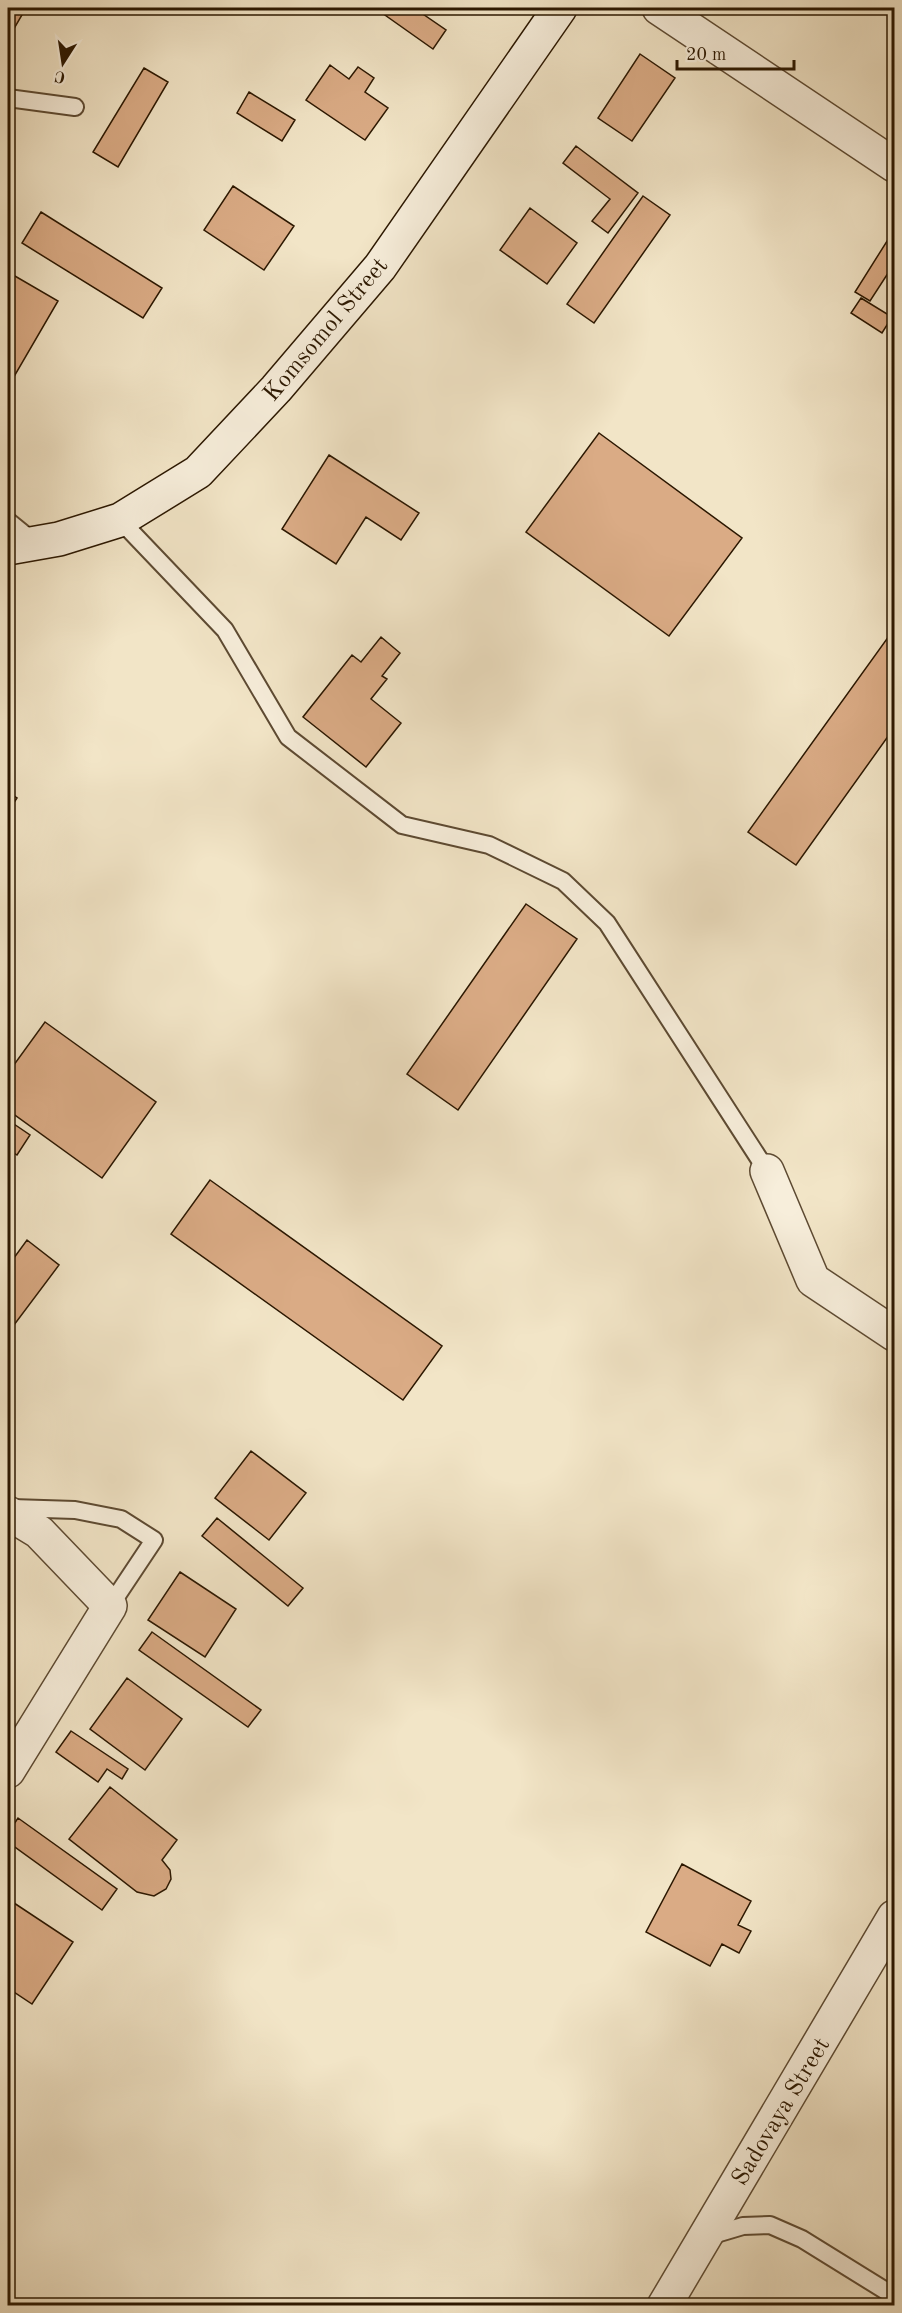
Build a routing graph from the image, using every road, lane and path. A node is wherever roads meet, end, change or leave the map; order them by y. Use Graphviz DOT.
graph roads {
  1 [pos="560,8"];
  2 [pos="659,8"];
  3 [pos="8,98"];
  4 [pos="75,107"];
  5 [pos="894,165"];
  6 [pos="120,520"];
  7 [pos="8,522"];
  8 [pos="22,546"];
  9 [pos="767,1171"];
  10 [pos="894,1334"];
  11 [pos="8,1508"];
  12 [pos="8,1513"];
  13 [pos="110,1605"];
  14 [pos="8,1771"];
  15 [pos="894,1917"];
  16 [pos="705,2238"];
  17 [pos="894,2296"];
  18 [pos="664,2306"];
  1 -- 6 [label="street, Komsomol Street"];
  2 -- 5 [label="street"];
  3 -- 4 [label="lane"];
  6 -- 8 [label="street, Komsomol Street"];
  6 -- 9 [label="lane"];
  7 -- 8 [label="lane"];
  9 -- 10 [label="street"];
  11 -- 13 [label="lane"];
  12 -- 13 [label="street"];
  13 -- 14 [label="street"];
  15 -- 16 [label="street, Sadovaya Street"];
  16 -- 17 [label="lane"];
  16 -- 18 [label="street, Sadovaya Street"];
}
